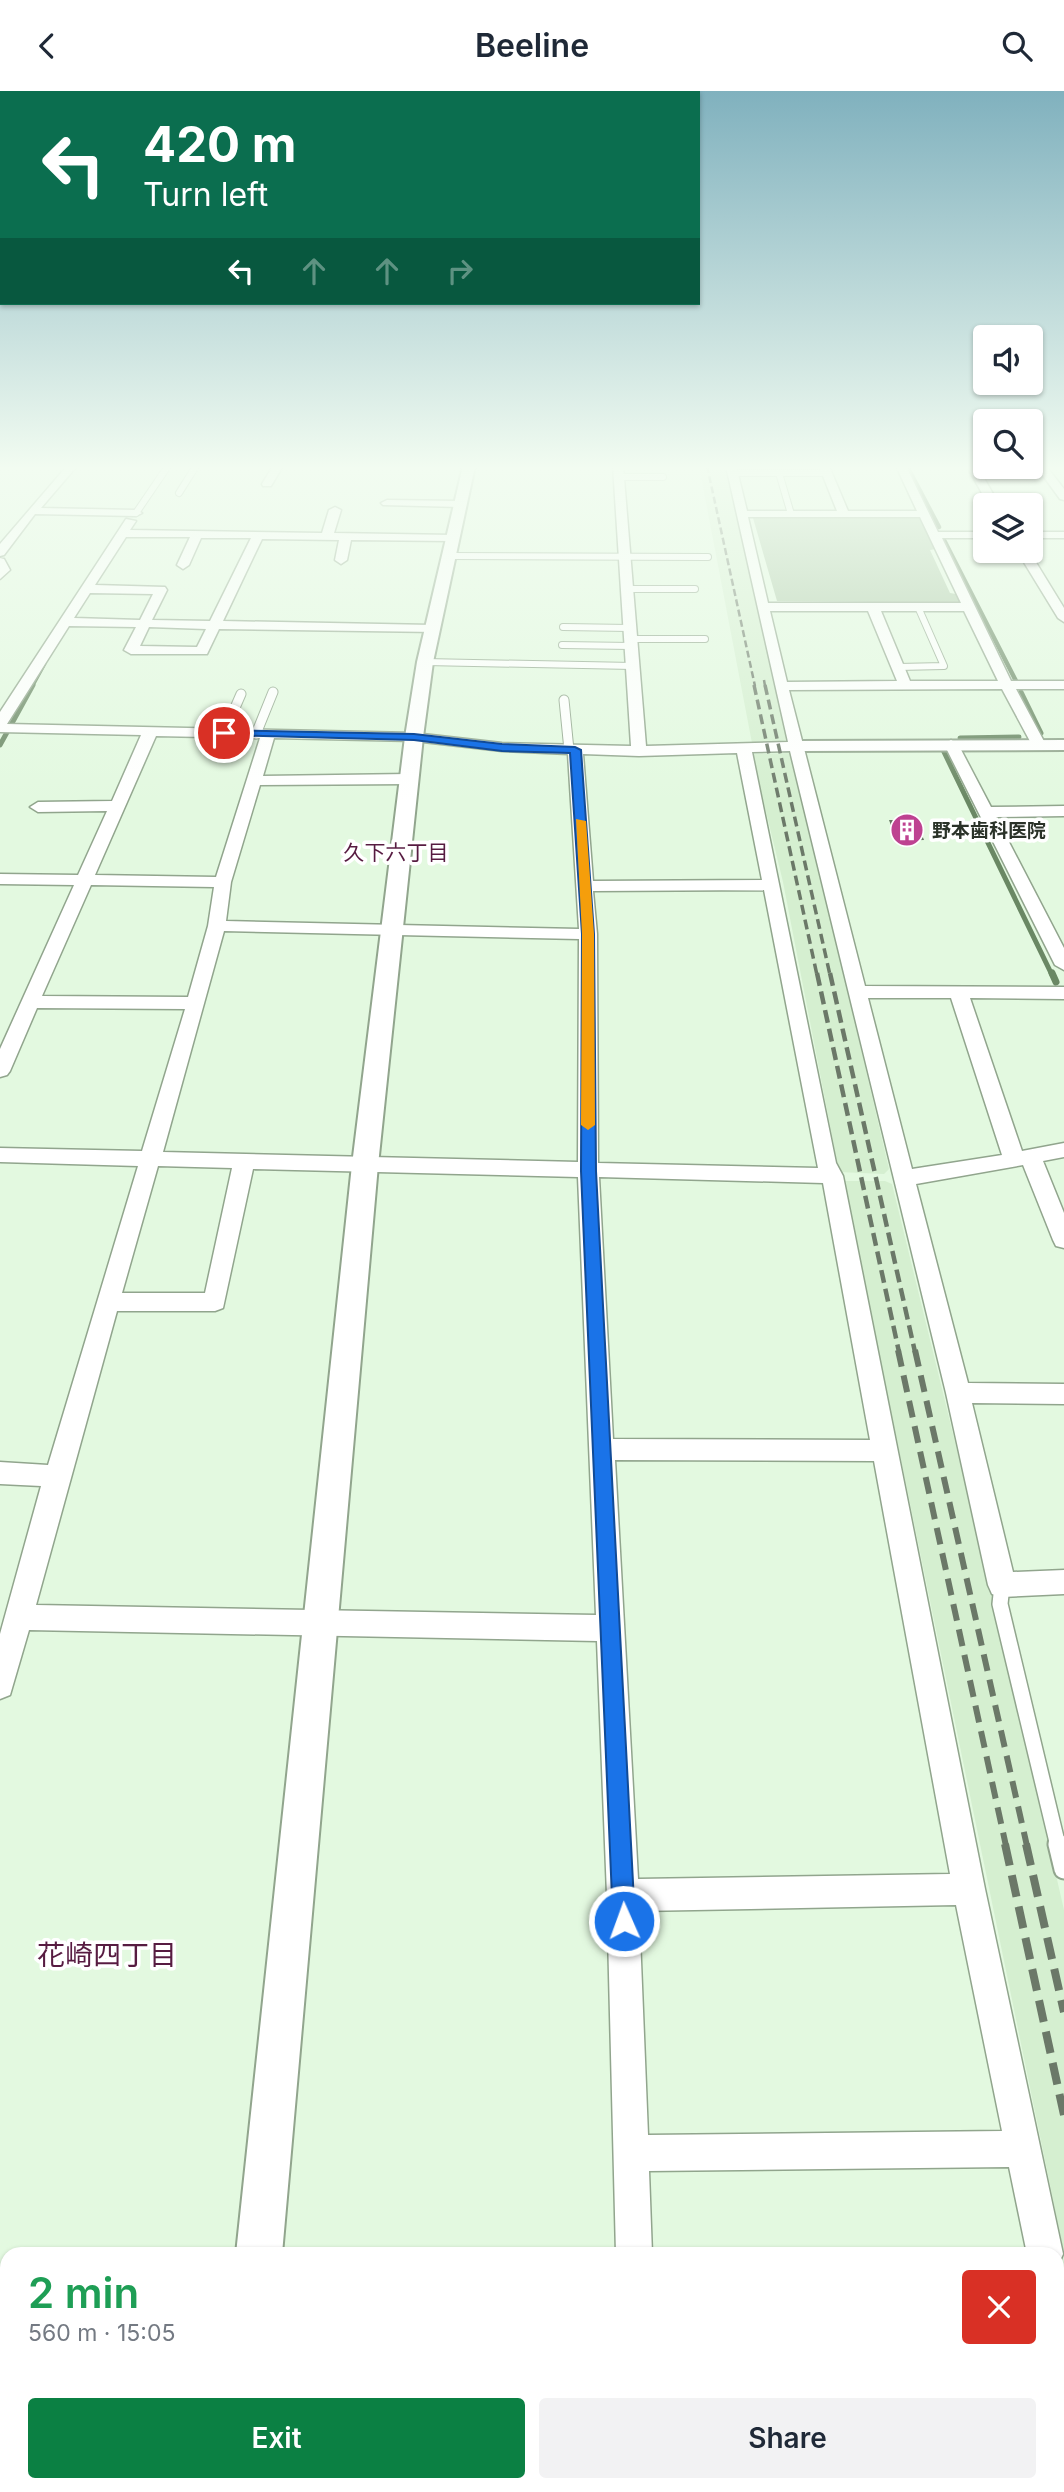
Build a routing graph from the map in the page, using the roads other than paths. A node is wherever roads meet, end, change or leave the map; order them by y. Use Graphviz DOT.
graph roads {
  1 [pos="93,578"];
  2 [pos="238,578"];
  3 [pos="444,578"];
  4 [pos="626,578"];
  5 [pos="756,578"];
  6 [pos="955,578"];
  7 [pos="1040,578"];
  8 [pos="86,589"];
  9 [pos="627,589"];
  10 [pos="695,589"];
  11 [pos="763,607"];
  12 [pos="873,607"];
  13 [pos="918,607"];
  14 [pos="969,607"];
  15 [pos="1064,618"];
  16 [pos="65,622"];
  17 [pos="145,624"];
  18 [pos="217,625"];
  19 [pos="563,627"];
  20 [pos="432,629"];
  21 [pos="631,637"];
  22 [pos="705,639"];
  23 [pos="562,645"];
  24 [pos="425,662"];
  25 [pos="633,666"];
  26 [pos="898,667"];
  27 [pos="781,685"];
  28 [pos="905,685"];
  29 [pos="1064,685"];
  30 [pos="1007,686"];
  31 [pos="273,692"];
  32 [pos="241,694"];
  33 [pos="564,700"];
  34 [pos="0,726"];
  35 [pos="151,730"];
  36 [pos="224,733"];
  37 [pos="262,734"];
  38 [pos="414,737"];
  39 [pos="951,744"];
  40 [pos="1039,745"];
  41 [pos="1064,745"];
  42 [pos="798,746"];
  43 [pos="744,749"];
  44 [pos="572,750"];
  45 [pos="639,752"];
  46 [pos="410,779"];
  47 [pos="254,781"];
  48 [pos="116,806"];
  49 [pos="38,807"];
  50 [pos="1064,810"];
  51 [pos="986,812"];
  52 [pos="0,879"];
  53 [pos="82,881"];
  54 [pos="223,882"];
  55 [pos="772,885"];
  56 [pos="584,886"];
  57 [pos="217,926"];
  58 [pos="392,929"];
  59 [pos="588,934"];
  60 [pos="1064,965"];
  61 [pos="858,992"];
  62 [pos="959,993"];
  63 [pos="1064,993"];
  64 [pos="30,1002"];
  65 [pos="196,1003"];
  66 [pos="7,1039"];
  67 [pos="0,1071"];
  68 [pos="1064,1150"];
  69 [pos="0,1155"];
  70 [pos="1022,1158"];
  71 [pos="151,1161"];
  72 [pos="244,1163"];
  73 [pos="365,1165"];
  74 [pos="588,1171"];
  75 [pos="832,1176"];
  76 [pos="903,1177"];
  77 [pos="1064,1240"];
  78 [pos="110,1302"];
  79 [pos="958,1393"];
  80 [pos="1064,1394"];
  81 [pos="603,1449"];
  82 [pos="886,1451"];
  83 [pos="0,1473"];
  84 [pos="57,1476"];
  85 [pos="1064,1582"];
  86 [pos="1002,1585"];
  87 [pos="20,1617"];
  88 [pos="322,1622"];
  89 [pos="610,1628"];
  90 [pos="0,1685"];
  91 [pos="1064,1869"];
  92 [pos="969,1889"];
  93 [pos="623,1895"];
  94 [pos="1023,2149"];
  95 [pos="630,2153"];
  96 [pos="260,2247"];
  97 [pos="634,2247"];
  98 [pos="1044,2247"];
  1 -- 8 [label="street"];
  2 -- 18 [label="street"];
  3 -- 20 [label="street"];
  4 -- 9 [label="street"];
  5 -- 11 [label="street"];
  6 -- 14 [label="street"];
  7 -- 15 [label="street"];
  8 -- 16 [label="street"];
  8 -- 17 [label="street"];
  9 -- 10 [label="lane"];
  9 -- 21 [label="street"];
  11 -- 12 [label="street"];
  11 -- 27 [label="street"];
  12 -- 13 [label="street"];
  12 -- 26 [label="street"];
  13 -- 14 [label="street"];
  13 -- 26 [label="lane"];
  14 -- 30 [label="street"];
  16 -- 17 [label="street"];
  16 -- 34 [label="street"];
  17 -- 18 [label="street"];
  17 -- 18 [label="street"];
  18 -- 20 [label="street"];
  19 -- 21 [label="lane"];
  20 -- 24 [label="street"];
  21 -- 22 [label="lane"];
  21 -- 23 [label="lane"];
  21 -- 25 [label="street"];
  24 -- 25 [label="lane"];
  24 -- 38 [label="street"];
  25 -- 45 [label="street"];
  26 -- 28 [label="street"];
  27 -- 28 [label="street"];
  27 -- 42 [label="street"];
  28 -- 30 [label="street"];
  29 -- 30 [label="street"];
  30 -- 40 [label="street"];
  31 -- 37 [label="lane"];
  32 -- 36 [label="lane"];
  33 -- 44 [label="lane"];
  34 -- 35 [label="street"];
  35 -- 36 [label="street"];
  35 -- 48 [label="street"];
  36 -- 37 [label="street"];
  37 -- 38 [label="street"];
  37 -- 47 [label="street"];
  38 -- 44 [label="street"];
  38 -- 46 [label="street"];
  39 -- 40 [label="street"];
  39 -- 42 [label="street"];
  39 -- 51 [label="street"];
  40 -- 41 [label="street"];
  42 -- 43 [label="street"];
  42 -- 61 [label="street"];
  43 -- 45 [label="street"];
  43 -- 55 [label="street"];
  44 -- 45 [label="street"];
  44 -- 56 [label="street"];
  46 -- 47 [label="street"];
  46 -- 58 [label="street"];
  47 -- 54 [label="street"];
  48 -- 49 [label="street"];
  48 -- 53 [label="street"];
  50 -- 51 [label="street"];
  51 -- 60 [label="street"];
  52 -- 53 [label="street"];
  53 -- 54 [label="street"];
  53 -- 64 [label="street"];
  54 -- 57 [label="street"];
  55 -- 56 [label="street"];
  55 -- 75 [label="street"];
  56 -- 59 [label="street"];
  57 -- 58 [label="street"];
  57 -- 65 [label="street"];
  58 -- 59 [label="street"];
  58 -- 73 [label="street"];
  59 -- 74 [label="street"];
  61 -- 62 [label="street"];
  61 -- 76 [label="street"];
  62 -- 63 [label="street"];
  62 -- 70 [label="street"];
  64 -- 65 [label="street"];
  64 -- 66 [label="street"];
  65 -- 71 [label="street"];
  66 -- 67 [label="street"];
  68 -- 70 [label="street"];
  69 -- 71 [label="street"];
  70 -- 76 [label="street"];
  70 -- 77 [label="street"];
  71 -- 72 [label="street"];
  71 -- 78 [label="street"];
  72 -- 73 [label="street"];
  72 -- 78 [label="street"];
  73 -- 74 [label="street"];
  73 -- 88 [label="street"];
  74 -- 75 [label="street"];
  74 -- 81 [label="street"];
  75 -- 82 [label="street"];
  76 -- 79 [label="street"];
  78 -- 84 [label="street"];
  79 -- 80 [label="street"];
  79 -- 86 [label="street"];
  81 -- 82 [label="street"];
  81 -- 89 [label="street"];
  82 -- 92 [label="street"];
  83 -- 84 [label="street"];
  84 -- 87 [label="street"];
  85 -- 86 [label="street"];
  86 -- 91 [label="lane"];
  87 -- 88 [label="street"];
  87 -- 90 [label="street"];
  88 -- 89 [label="street"];
  88 -- 96 [label="street"];
  89 -- 93 [label="street"];
  92 -- 93 [label="street"];
  92 -- 94 [label="street"];
  93 -- 95 [label="street"];
  94 -- 95 [label="street"];
  94 -- 98 [label="street"];
  95 -- 97 [label="street"];
}
